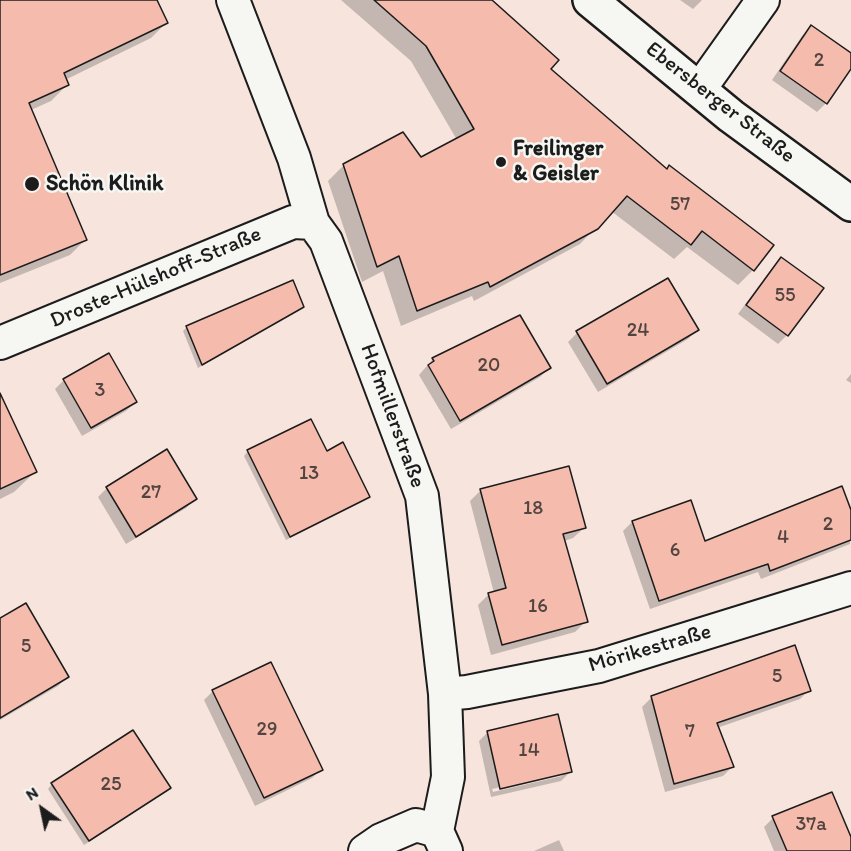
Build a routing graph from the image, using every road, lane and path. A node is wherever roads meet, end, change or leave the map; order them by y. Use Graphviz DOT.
graph roads {
  1 [pos="233,0"];
  2 [pos="590,0"];
  3 [pos="764,0"];
  4 [pos="699,90"];
  5 [pos="851,204"];
  6 [pos="314,224"];
  7 [pos="0,343"];
  8 [pos="851,588"];
  9 [pos="445,694"];
  10 [pos="441,841"];
  11 [pos="365,851"];
  1 -- 6 [label="street, Hofmillerstraße"];
  2 -- 4 [label="street, Ebersberger Straße"];
  3 -- 4 [label="street"];
  4 -- 5 [label="street, Ebersberger Straße"];
  6 -- 7 [label="street, Droste-Hülshoff-Straße"];
  6 -- 9 [label="street, Hofmillerstraße"];
  8 -- 9 [label="street, Mörikestraße"];
  9 -- 10 [label="street, Hofmillerstraße"];
  10 -- 11 [label="street"];
}
